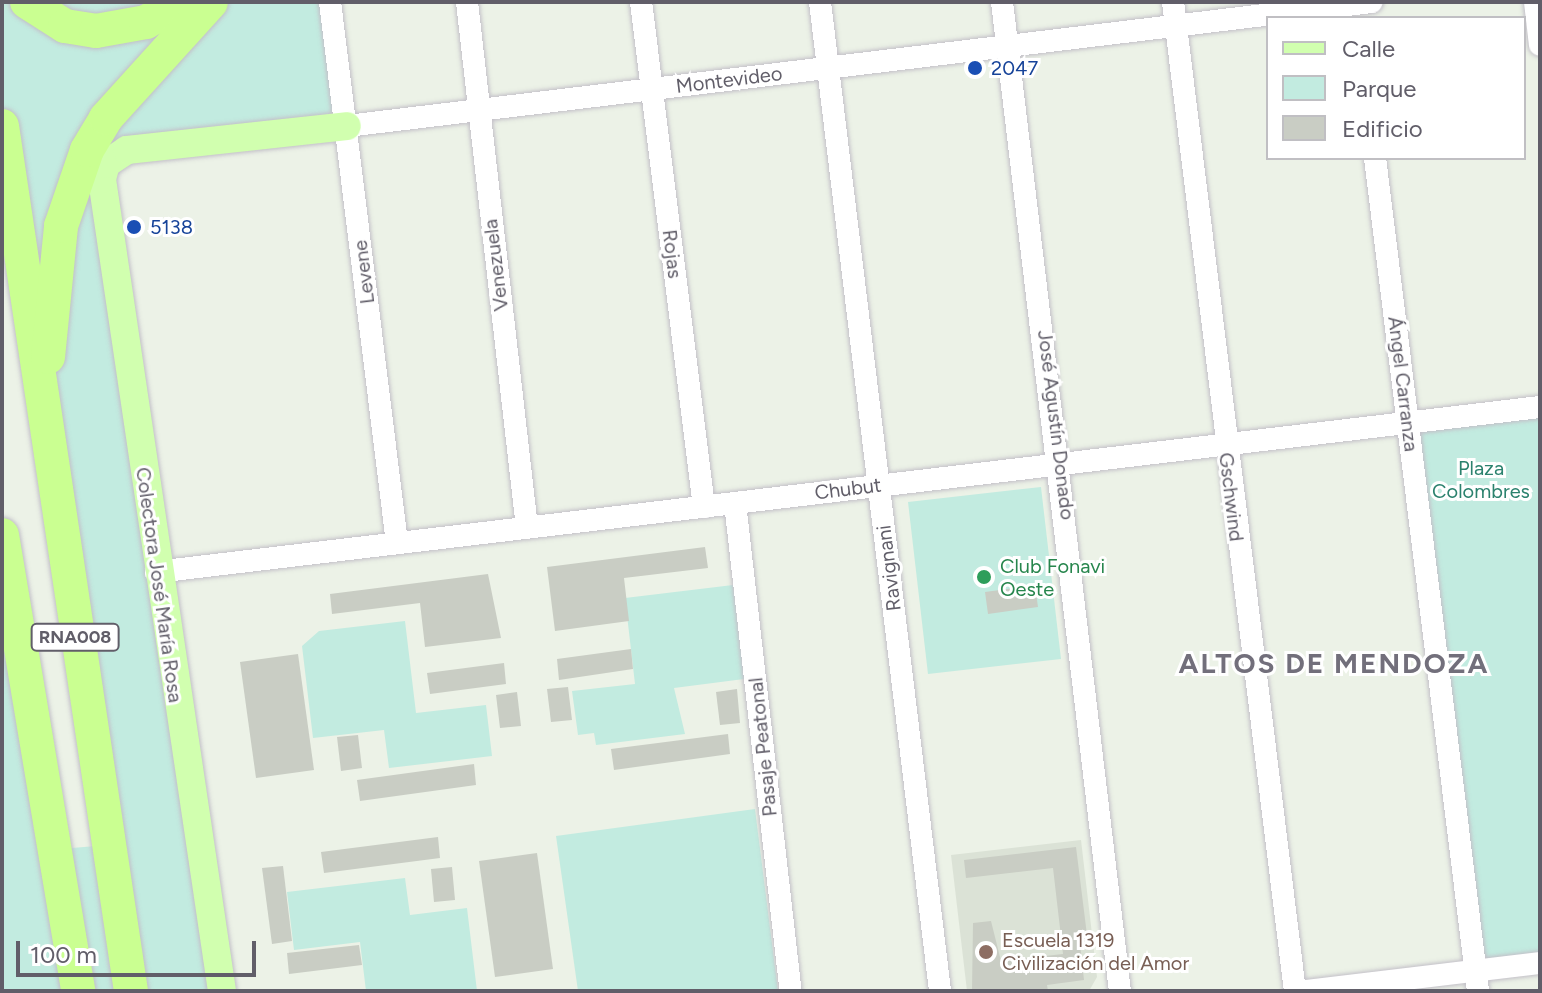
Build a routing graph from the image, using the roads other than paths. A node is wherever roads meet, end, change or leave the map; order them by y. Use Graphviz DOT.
graph roads {
  1 [pos="27,2"];
  2 [pos="180,2"];
  3 [pos="211,2"];
  4 [pos="330,2"];
  5 [pos="467,2"];
  6 [pos="641,2"];
  7 [pos="820,2"];
  8 [pos="1002,2"];
  9 [pos="1173,2"];
  10 [pos="1535,2"];
  11 [pos="1360,6"];
  12 [pos="1266,16"];
  13 [pos="1268,16"];
  14 [pos="1176,26"];
  15 [pos="1540,45"];
  16 [pos="1008,46"];
  17 [pos="828,68"];
  18 [pos="652,89"];
  19 [pos="478,110"];
  20 [pos="2,126"];
  21 [pos="347,126"];
  22 [pos="1375,160"];
  23 [pos="102,179"];
  24 [pos="1540,407"];
  25 [pos="1408,423"];
  26 [pos="42,430"];
  27 [pos="1224,445"];
  28 [pos="1061,464"];
  29 [pos="879,486"];
  30 [pos="735,503"];
  31 [pos="704,507"];
  32 [pos="527,528"];
  33 [pos="2,538"];
  34 [pos="397,543"];
  35 [pos="156,572"];
  36 [pos="1540,963"];
  37 [pos="1477,981"];
  38 [pos="78,991"];
  39 [pos="131,991"];
  40 [pos="222,991"];
  41 [pos="791,991"];
  42 [pos="940,991"];
  43 [pos="1120,991"];
  44 [pos="1295,991"];
  45 [pos="1305,991"];
  1 -- 2 [label="highway"];
  3 -- 26 [label="highway"];
  4 -- 21 [label="street, Levene"];
  5 -- 19 [label="street, Venezuela"];
  6 -- 18 [label="street, Rojas"];
  7 -- 17 [label="street, Ravignani"];
  8 -- 16 [label="street, José Agustín Donado"];
  9 -- 14 [label="street, Gschwind"];
  10 -- 15 [label="street"];
  11 -- 13 [label="street, Montevideo"];
  12 -- 14 [label="street, Montevideo"];
  14 -- 16 [label="street, Montevideo"];
  14 -- 27 [label="street, Gschwind"];
  16 -- 17 [label="street, Montevideo"];
  16 -- 28 [label="street, José Agustín Donado"];
  17 -- 18 [label="street, Montevideo"];
  17 -- 29 [label="street, Ravignani"];
  18 -- 19 [label="street, Montevideo"];
  18 -- 31 [label="street, Rojas"];
  19 -- 21 [label="street, Montevideo"];
  19 -- 32 [label="street, Venezuela"];
  20 -- 26 [label="highway, RNA008"];
  21 -- 23 [label="main road, Montevideo"];
  21 -- 34 [label="street, Levene"];
  22 -- 25 [label="street, Ángel Carranza"];
  23 -- 35 [label="main road, Colectora José María Rosa"];
  24 -- 25 [label="street, Chubut"];
  25 -- 27 [label="street, Chubut"];
  25 -- 37 [label="street, Ángel Carranza"];
  26 -- 39 [label="highway, RNA008"];
  27 -- 28 [label="street, Chubut"];
  27 -- 44 [label="street, Gschwind"];
  28 -- 29 [label="street, Chubut"];
  28 -- 43 [label="street, José Agustín Donado"];
  29 -- 30 [label="street, Chubut"];
  29 -- 42 [label="street, Ravignani"];
  30 -- 31 [label="street, Chubut"];
  30 -- 41 [label="street, Pasaje Peatonal"];
  31 -- 32 [label="street, Chubut"];
  32 -- 34 [label="street, Chubut"];
  33 -- 38 [label="highway, RNA008"];
  34 -- 35 [label="street, Chubut"];
  35 -- 40 [label="main road, Colectora José María Rosa"];
  36 -- 37 [label="street"];
  37 -- 45 [label="street"];
}
